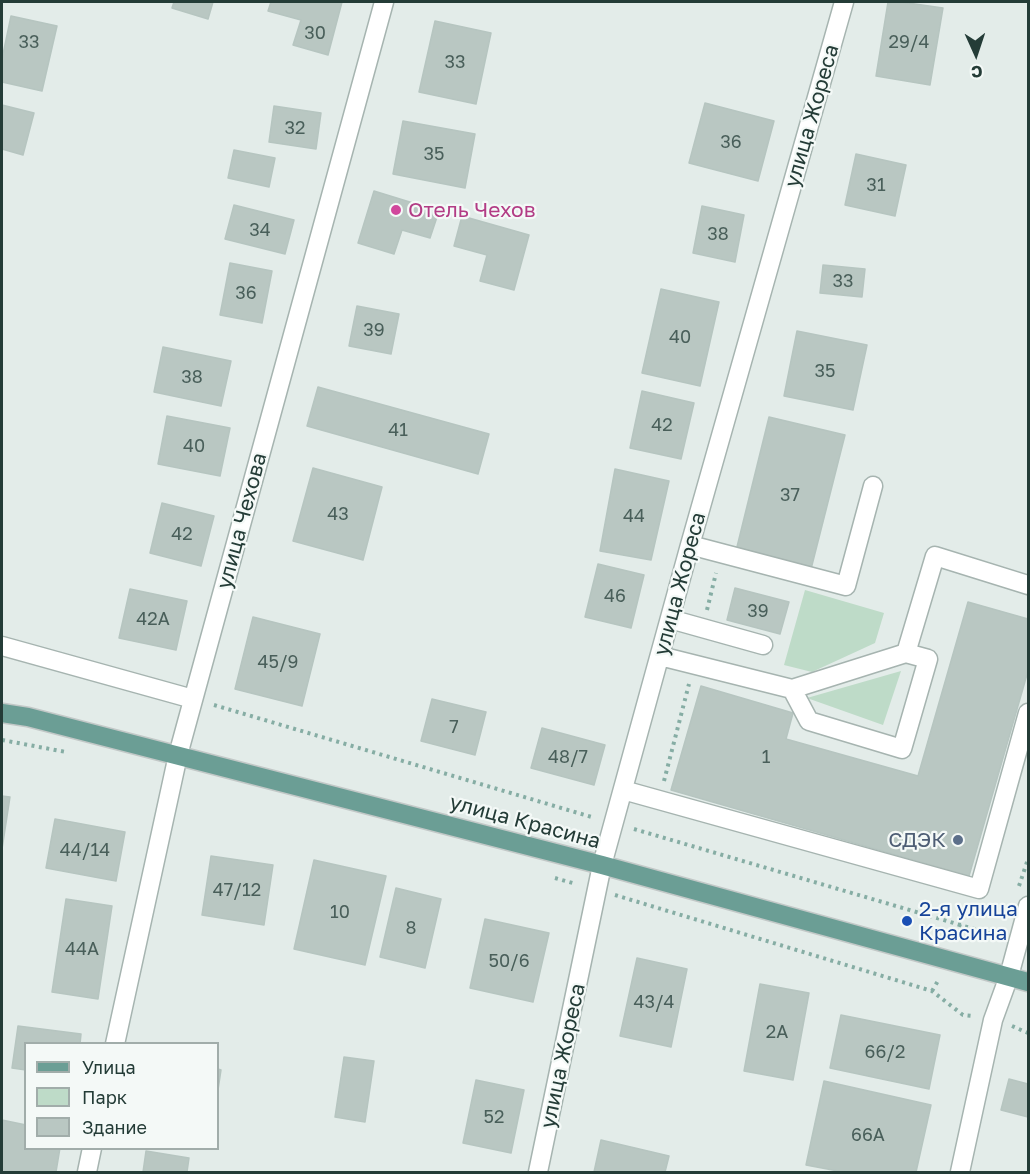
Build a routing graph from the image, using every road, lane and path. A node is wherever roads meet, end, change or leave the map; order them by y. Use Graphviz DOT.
graph roads {
  1 [pos="384,2"];
  2 [pos="844,2"];
  3 [pos="873,486"];
  4 [pos="690,545"];
  5 [pos="721,553"];
  6 [pos="1029,585"];
  7 [pos="670,619"];
  8 [pos="703,628"];
  9 [pos="763,645"];
  10 [pos="2,646"];
  11 [pos="906,652"];
  12 [pos="660,656"];
  13 [pos="694,664"];
  14 [pos="792,689"];
  15 [pos="193,699"];
  16 [pos="2,707"];
  17 [pos="2,713"];
  18 [pos="1029,713"];
  19 [pos="28,717"];
  20 [pos="2,740"];
  21 [pos="70,752"];
  22 [pos="178,755"];
  23 [pos="664,783"];
  24 [pos="623,790"];
  25 [pos="603,865"];
  26 [pos="552,877"];
  27 [pos="597,890"];
  28 [pos="1029,906"];
  29 [pos="1009,976"];
  30 [pos="1029,982"];
  31 [pos="993,1020"];
  32 [pos="1029,1032"];
  33 [pos="115,1042"];
  34 [pos="92,1150"];
  35 [pos="87,1173"];
  36 [pos="538,1173"];
  37 [pos="960,1173"];
  1 -- 15 [label="street, улица Чехова"];
  2 -- 4 [label="street, улица Жореса"];
  3 -- 5 [label="street"];
  4 -- 5 [label="street"];
  4 -- 7 [label="street, улица Жореса"];
  5 -- 8 [label="path"];
  6 -- 11 [label="street"];
  7 -- 8 [label="street"];
  7 -- 12 [label="street, улица Жореса"];
  8 -- 9 [label="street"];
  10 -- 15 [label="street"];
  11 -- 14 [label="street"];
  11 -- 14 [label="street"];
  12 -- 13 [label="street"];
  12 -- 24 [label="street, улица Жореса"];
  13 -- 14 [label="street"];
  13 -- 23 [label="path"];
  15 -- 22 [label="street, улица Чехова"];
  16 -- 19 [label="main road, улица Красина"];
  17 -- 19 [label="main road, улица Красина"];
  18 -- 24 [label="street"];
  19 -- 22 [label="main road, улица Красина"];
  20 -- 21 [label="path"];
  22 -- 25 [label="main road, улица Красина"];
  22 -- 33 [label="street, улица Чехова"];
  24 -- 25 [label="street, улица Жореса"];
  25 -- 27 [label="street, улица Жореса"];
  25 -- 29 [label="main road, улица Красина"];
  26 -- 27 [label="path"];
  27 -- 31 [label="path"];
  27 -- 36 [label="street, улица Жореса"];
  28 -- 29 [label="street"];
  29 -- 30 [label="main road"];
  29 -- 31 [label="street"];
  31 -- 32 [label="path"];
  31 -- 37 [label="street"];
  34 -- 35 [label="street"];
}
